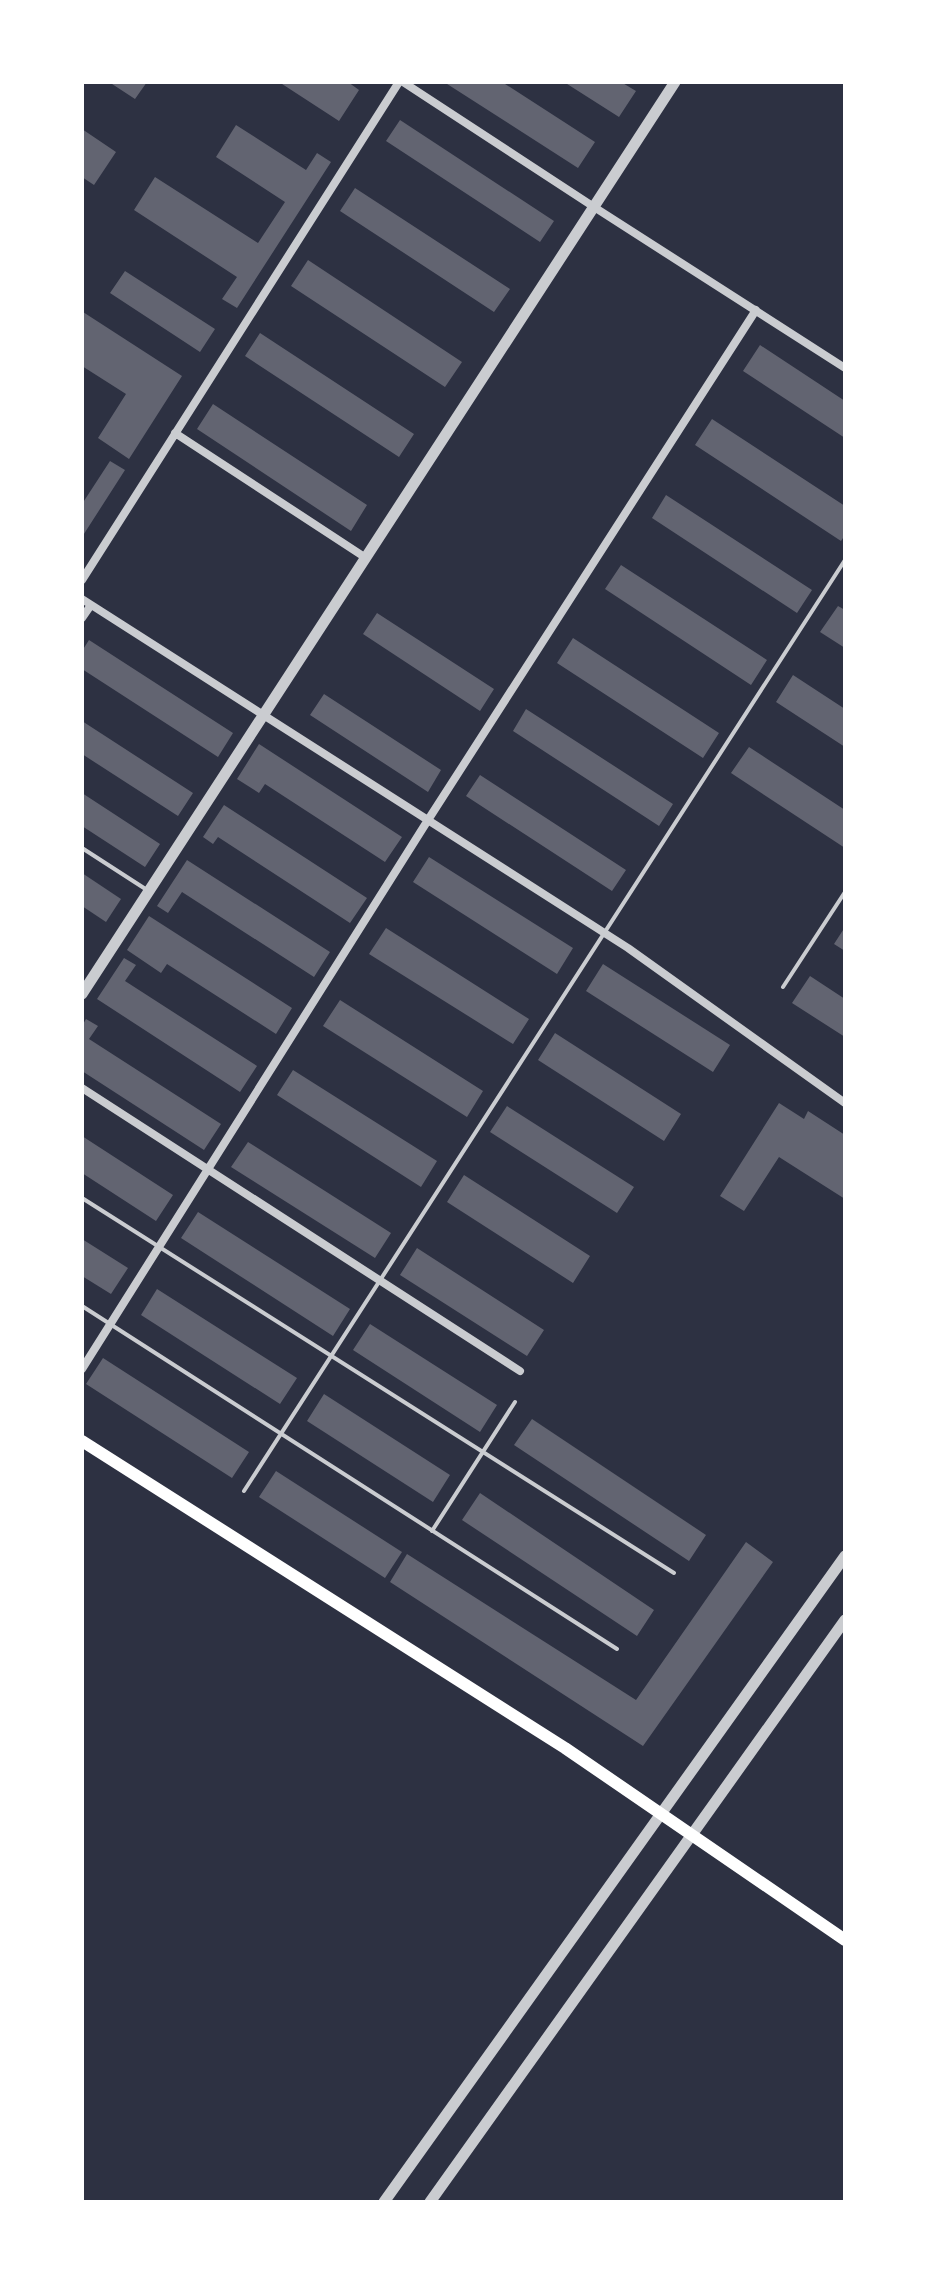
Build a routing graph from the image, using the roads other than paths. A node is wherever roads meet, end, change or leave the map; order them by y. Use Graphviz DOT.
graph roads {
  1 [pos="401,82"];
  2 [pos="675,82"];
  3 [pos="594,207"];
  4 [pos="756,310"];
  5 [pos="845,368"];
  6 [pos="175,433"];
  7 [pos="366,558"];
  8 [pos="845,560"];
  9 [pos="82,580"];
  10 [pos="86,602"];
  11 [pos="82,618"];
  12 [pos="264,715"];
  13 [pos="428,820"];
  14 [pos="82,848"];
  15 [pos="149,892"];
  16 [pos="845,892"];
  17 [pos="604,933"];
  18 [pos="783,987"];
  19 [pos="82,994"];
  20 [pos="82,1088"];
  21 [pos="845,1103"];
  22 [pos="208,1169"];
  23 [pos="82,1198"];
  24 [pos="159,1247"];
  25 [pos="380,1280"];
  26 [pos="82,1306"];
  27 [pos="111,1324"];
  28 [pos="331,1356"];
  29 [pos="82,1369"];
  30 [pos="520,1371"];
  31 [pos="515,1402"];
  32 [pos="281,1433"];
  33 [pos="82,1441"];
  34 [pos="483,1452"];
  35 [pos="244,1491"];
  36 [pos="432,1531"];
  37 [pos="845,1556"];
  38 [pos="674,1573"];
  39 [pos="845,1620"];
  40 [pos="617,1649"];
  41 [pos="662,1814"];
  42 [pos="692,1835"];
  43 [pos="845,1940"];
  44 [pos="384,2202"];
  45 [pos="430,2202"];
  1 -- 3 [label="street"];
  1 -- 6 [label="street"];
  2 -- 3 [label="street"];
  3 -- 4 [label="street"];
  3 -- 7 [label="street"];
  4 -- 5 [label="street"];
  4 -- 13 [label="street"];
  6 -- 7 [label="street"];
  6 -- 9 [label="street"];
  7 -- 12 [label="street"];
  8 -- 17 [label="lane"];
  10 -- 11 [label="street"];
  10 -- 12 [label="street"];
  12 -- 13 [label="street"];
  12 -- 15 [label="street"];
  13 -- 17 [label="street"];
  13 -- 22 [label="street"];
  14 -- 15 [label="lane"];
  15 -- 19 [label="street"];
  16 -- 18 [label="lane"];
  17 -- 21 [label="street"];
  17 -- 25 [label="lane"];
  20 -- 22 [label="street"];
  22 -- 24 [label="street"];
  22 -- 25 [label="street"];
  23 -- 24 [label="lane"];
  24 -- 27 [label="street"];
  24 -- 28 [label="lane"];
  25 -- 28 [label="lane"];
  25 -- 30 [label="street"];
  26 -- 27 [label="lane"];
  27 -- 29 [label="street"];
  27 -- 32 [label="lane"];
  28 -- 32 [label="lane"];
  28 -- 34 [label="lane"];
  31 -- 34 [label="lane"];
  32 -- 35 [label="lane"];
  32 -- 36 [label="lane"];
  33 -- 41 [label="main road"];
  34 -- 36 [label="lane"];
  34 -- 38 [label="lane"];
  36 -- 40 [label="lane"];
  37 -- 41 [label="street"];
  39 -- 42 [label="street"];
  41 -- 42 [label="main road"];
  41 -- 44 [label="street"];
  42 -- 43 [label="main road"];
  42 -- 45 [label="street"];
}
